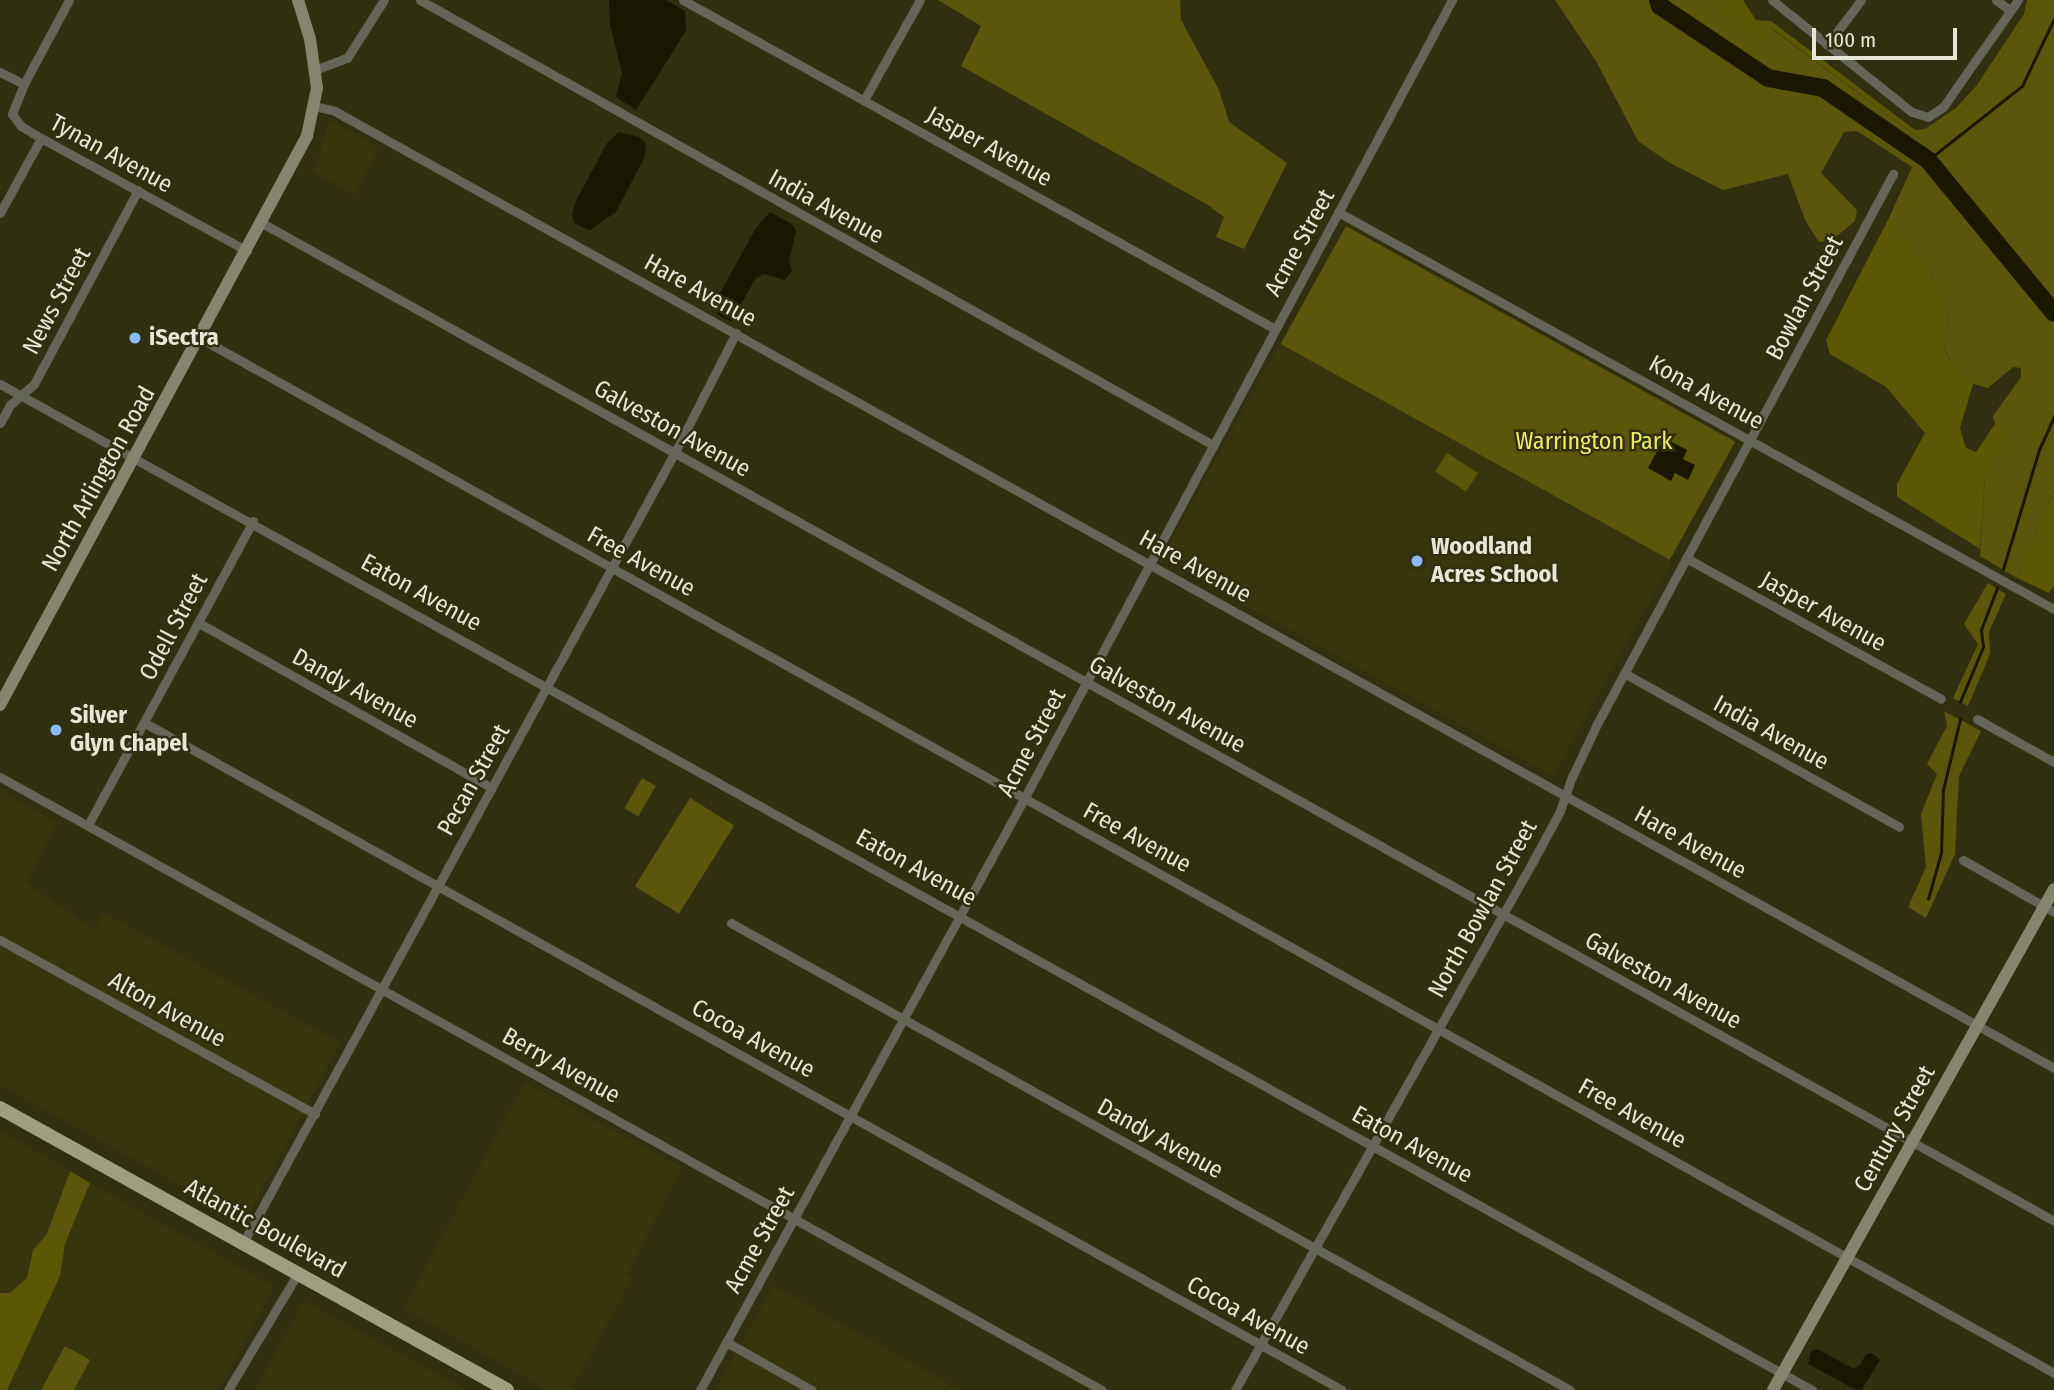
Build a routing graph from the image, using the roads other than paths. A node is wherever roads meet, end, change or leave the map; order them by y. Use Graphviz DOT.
graph roads {
  1 [pos="69,0"];
  2 [pos="298,0"];
  3 [pos="384,0"];
  4 [pos="420,0"];
  5 [pos="684,0"];
  6 [pos="920,0"];
  7 [pos="1452,0"];
  8 [pos="1772,0"];
  9 [pos="1861,0"];
  10 [pos="1996,0"];
  11 [pos="2018,0"];
  12 [pos="2010,10"];
  13 [pos="1827,45"];
  14 [pos="315,70"];
  15 [pos="0,72"];
  16 [pos="24,84"];
  17 [pos="864,100"];
  18 [pos="314,106"];
  19 [pos="41,138"];
  20 [pos="1893,174"];
  21 [pos="138,190"];
  22 [pos="1338,212"];
  23 [pos="0,213"];
  24 [pos="262,223"];
  25 [pos="247,251"];
  26 [pos="1275,329"];
  27 [pos="736,333"];
  28 [pos="200,338"];
  29 [pos="0,384"];
  30 [pos="22,395"];
  31 [pos="0,423"];
  32 [pos="1751,440"];
  33 [pos="1213,445"];
  34 [pos="675,452"];
  35 [pos="135,457"];
  36 [pos="253,521"];
  37 [pos="1686,558"];
  38 [pos="1149,563"];
  39 [pos="610,567"];
  40 [pos="2054,609"];
  41 [pos="199,623"];
  42 [pos="1625,673"];
  43 [pos="1087,682"];
  44 [pos="547,685"];
  45 [pos="1941,699"];
  46 [pos="0,705"];
  47 [pos="1977,719"];
  48 [pos="145,723"];
  49 [pos="2054,762"];
  50 [pos="0,777"];
  51 [pos="492,788"];
  52 [pos="1565,796"];
  53 [pos="1025,797"];
  54 [pos="88,825"];
  55 [pos="1899,827"];
  56 [pos="1963,860"];
  57 [pos="438,886"];
  58 [pos="2054,889"];
  59 [pos="2049,909"];
  60 [pos="960,915"];
  61 [pos="1503,915"];
  62 [pos="731,923"];
  63 [pos="0,940"];
  64 [pos="382,988"];
  65 [pos="905,1018"];
  66 [pos="1977,1025"];
  67 [pos="1439,1028"];
  68 [pos="2054,1068"];
  69 [pos="0,1108"];
  70 [pos="315,1114"];
  71 [pos="851,1116"];
  72 [pos="1913,1141"];
  73 [pos="1373,1145"];
  74 [pos="794,1218"];
  75 [pos="2054,1221"];
  76 [pos="243,1243"];
  77 [pos="1315,1248"];
  78 [pos="1848,1257"];
  79 [pos="298,1273"];
  80 [pos="726,1342"];
  81 [pos="1261,1345"];
  82 [pos="1783,1373"];
  83 [pos="2054,1373"];
  84 [pos="228,1390"];
  85 [pos="507,1390"];
  86 [pos="700,1390"];
  87 [pos="813,1390"];
  88 [pos="1102,1390"];
  89 [pos="1235,1390"];
  90 [pos="1342,1390"];
  91 [pos="1570,1390"];
  92 [pos="1773,1390"];
  93 [pos="1812,1390"];
  1 -- 16 [label="street"];
  2 -- 14 [label="main road, North Arlington Road"];
  3 -- 14 [label="street"];
  4 -- 33 [label="street, India Avenue"];
  5 -- 17 [label="street, Jasper Avenue"];
  6 -- 17 [label="street"];
  7 -- 22 [label="street, Acme Street"];
  8 -- 13 [label="street"];
  9 -- 13 [label="street"];
  10 -- 12 [label="street"];
  11 -- 12 [label="street"];
  12 -- 13 [label="street"];
  14 -- 18 [label="main road, North Arlington Road"];
  15 -- 16 [label="street"];
  16 -- 19 [label="street, Tynan Avenue"];
  17 -- 26 [label="street, Jasper Avenue"];
  18 -- 24 [label="main road, North Arlington Road"];
  18 -- 27 [label="street, Hare Avenue"];
  19 -- 21 [label="street, Tynan Avenue"];
  19 -- 23 [label="street"];
  20 -- 32 [label="street, Bowlan Street"];
  21 -- 25 [label="street, Tynan Avenue"];
  21 -- 30 [label="street, News Street"];
  22 -- 26 [label="street, Acme Street"];
  22 -- 32 [label="street, Kona Avenue"];
  24 -- 25 [label="main road, North Arlington Road"];
  24 -- 34 [label="street, Galveston Avenue"];
  25 -- 28 [label="main road, North Arlington Road"];
  26 -- 33 [label="street, Acme Street"];
  27 -- 34 [label="street, Pecan Street"];
  27 -- 38 [label="street, Hare Avenue"];
  28 -- 35 [label="main road, North Arlington Road"];
  28 -- 39 [label="street, Free Avenue"];
  29 -- 30 [label="street, Eaton Avenue"];
  30 -- 31 [label="street, News Street"];
  30 -- 35 [label="street, Eaton Avenue"];
  32 -- 37 [label="street, North Bowlan Street"];
  32 -- 40 [label="street, Kona Avenue"];
  33 -- 38 [label="street, Acme Street"];
  34 -- 39 [label="street, Pecan Street"];
  34 -- 43 [label="street, Galveston Avenue"];
  35 -- 36 [label="street, Eaton Avenue"];
  35 -- 46 [label="main road, North Arlington Road"];
  36 -- 41 [label="street, Odell Street"];
  36 -- 44 [label="street, Eaton Avenue"];
  37 -- 42 [label="street, North Bowlan Street"];
  37 -- 45 [label="street, Jasper Avenue"];
  38 -- 43 [label="street, Acme Street"];
  38 -- 52 [label="street, Hare Avenue"];
  39 -- 44 [label="street, Pecan Street"];
  39 -- 53 [label="street, Free Avenue"];
  41 -- 48 [label="street, Odell Street"];
  41 -- 51 [label="street, Dandy Avenue"];
  42 -- 52 [label="street, North Bowlan Street"];
  42 -- 55 [label="street, India Avenue"];
  43 -- 53 [label="street, Acme Street"];
  43 -- 61 [label="street, Galveston Avenue"];
  44 -- 51 [label="street, Pecan Street"];
  44 -- 60 [label="street, Eaton Avenue"];
  47 -- 49 [label="street"];
  48 -- 54 [label="street, Odell Street"];
  48 -- 57 [label="street, Cocoa Avenue"];
  50 -- 54 [label="street, Berry Avenue"];
  51 -- 57 [label="street, Pecan Street"];
  52 -- 61 [label="street, North Bowlan Street"];
  52 -- 66 [label="street, Hare Avenue"];
  53 -- 60 [label="street, Acme Street"];
  53 -- 67 [label="street, Free Avenue"];
  54 -- 64 [label="street, Berry Avenue"];
  56 -- 59 [label="street"];
  57 -- 64 [label="street, Pecan Street"];
  57 -- 71 [label="street, Cocoa Avenue"];
  58 -- 59 [label="main road, Century Street"];
  59 -- 66 [label="main road, Century Street"];
  60 -- 65 [label="street, Acme Street"];
  60 -- 73 [label="street, Eaton Avenue"];
  61 -- 67 [label="street, North Bowlan Street"];
  61 -- 72 [label="street, Galveston Avenue"];
  62 -- 65 [label="street, Dandy Avenue"];
  63 -- 70 [label="street, Alton Avenue"];
  64 -- 70 [label="street, Pecan Street"];
  64 -- 74 [label="street, Berry Avenue"];
  65 -- 71 [label="street, Acme Street"];
  65 -- 77 [label="street, Dandy Avenue"];
  66 -- 68 [label="street, Hare Avenue"];
  66 -- 72 [label="main road, Century Street"];
  67 -- 73 [label="street, North Bowlan Street"];
  67 -- 78 [label="street, Free Avenue"];
  69 -- 76 [label="main road, Atlantic Boulevard"];
  70 -- 76 [label="street, Pecan Street"];
  71 -- 74 [label="street, Acme Street"];
  71 -- 81 [label="street, Cocoa Avenue"];
  72 -- 75 [label="street, Galveston Avenue"];
  72 -- 78 [label="main road, Century Street"];
  73 -- 77 [label="street, North Bowlan Street"];
  73 -- 82 [label="street, Eaton Avenue"];
  74 -- 80 [label="street, Acme Street"];
  74 -- 88 [label="street, Berry Avenue"];
  76 -- 79 [label="main road, Atlantic Boulevard"];
  77 -- 81 [label="street, North Bowlan Street"];
  77 -- 91 [label="street, Dandy Avenue"];
  78 -- 82 [label="main road, Century Street"];
  78 -- 83 [label="street, Free Avenue"];
  79 -- 84 [label="street"];
  79 -- 85 [label="main road, Atlantic Boulevard"];
  80 -- 86 [label="street, Acme Street"];
  80 -- 87 [label="street"];
  81 -- 89 [label="street, North Bowlan Street"];
  81 -- 90 [label="street, Cocoa Avenue"];
  82 -- 92 [label="main road, Century Street"];
  82 -- 93 [label="street, Eaton Avenue"];
}
